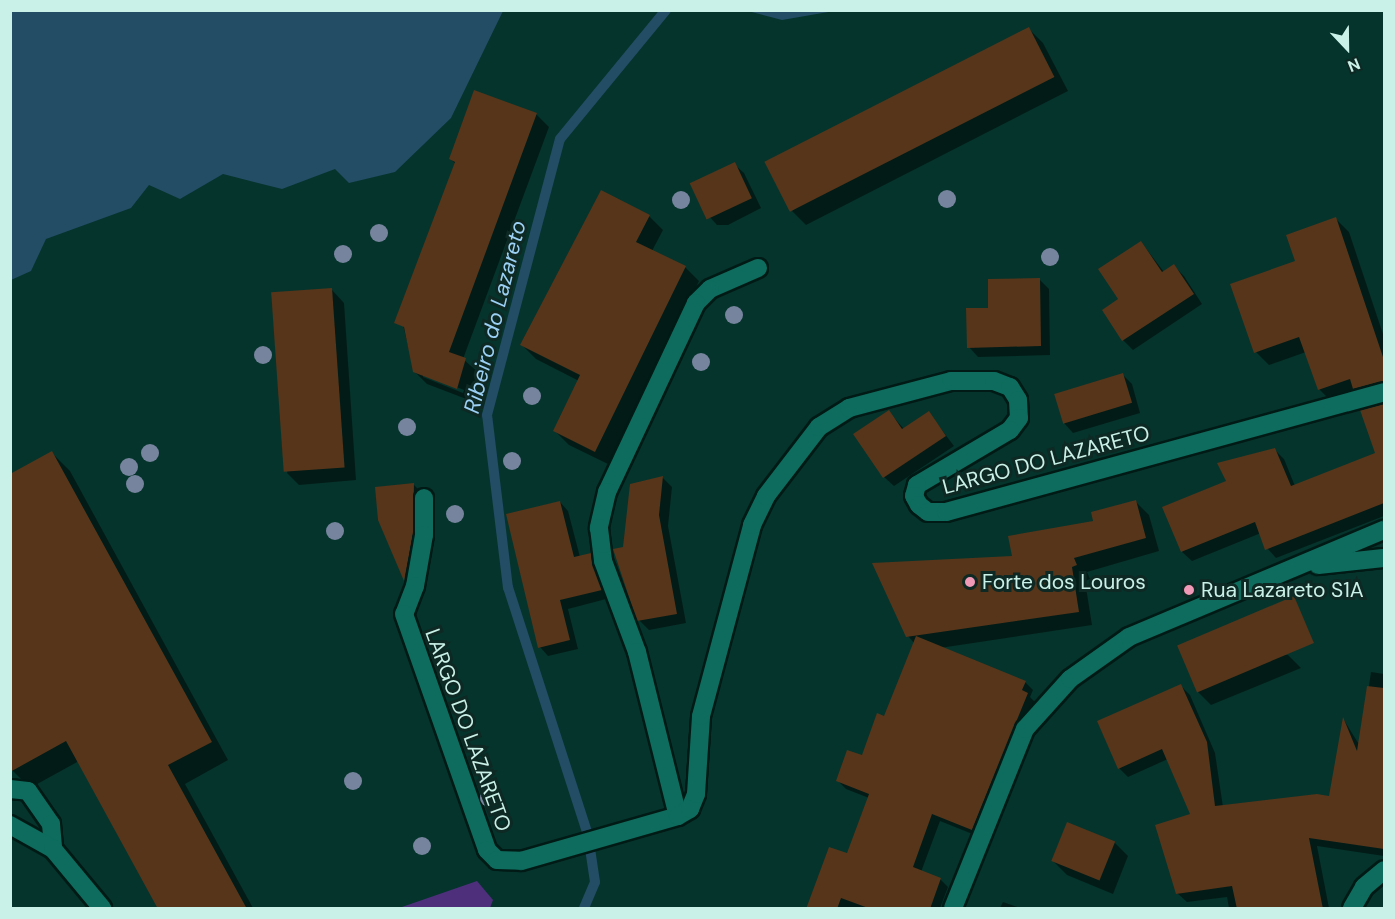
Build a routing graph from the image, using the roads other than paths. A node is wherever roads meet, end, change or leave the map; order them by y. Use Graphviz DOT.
graph roads {
  1 [pos="758,268"];
  2 [pos="1378,393"];
  3 [pos="424,498"];
  4 [pos="1384,531"];
  5 [pos="1384,558"];
  6 [pos="1297,567"];
  7 [pos="10,789"];
  8 [pos="678,816"];
  9 [pos="10,825"];
  10 [pos="53,849"];
  11 [pos="1384,870"];
  12 [pos="102,909"];
  13 [pos="953,909"];
  14 [pos="1352,909"];
  1 -- 8 [label="street"];
  2 -- 8 [label="street, LARGO DO LAZARETO"];
  3 -- 8 [label="street, LARGO DO LAZARETO"];
  4 -- 6 [label="street"];
  5 -- 6 [label="street"];
  6 -- 13 [label="street"];
  7 -- 10 [label="street"];
  9 -- 10 [label="street"];
  10 -- 12 [label="street"];
  11 -- 14 [label="street"];
}
